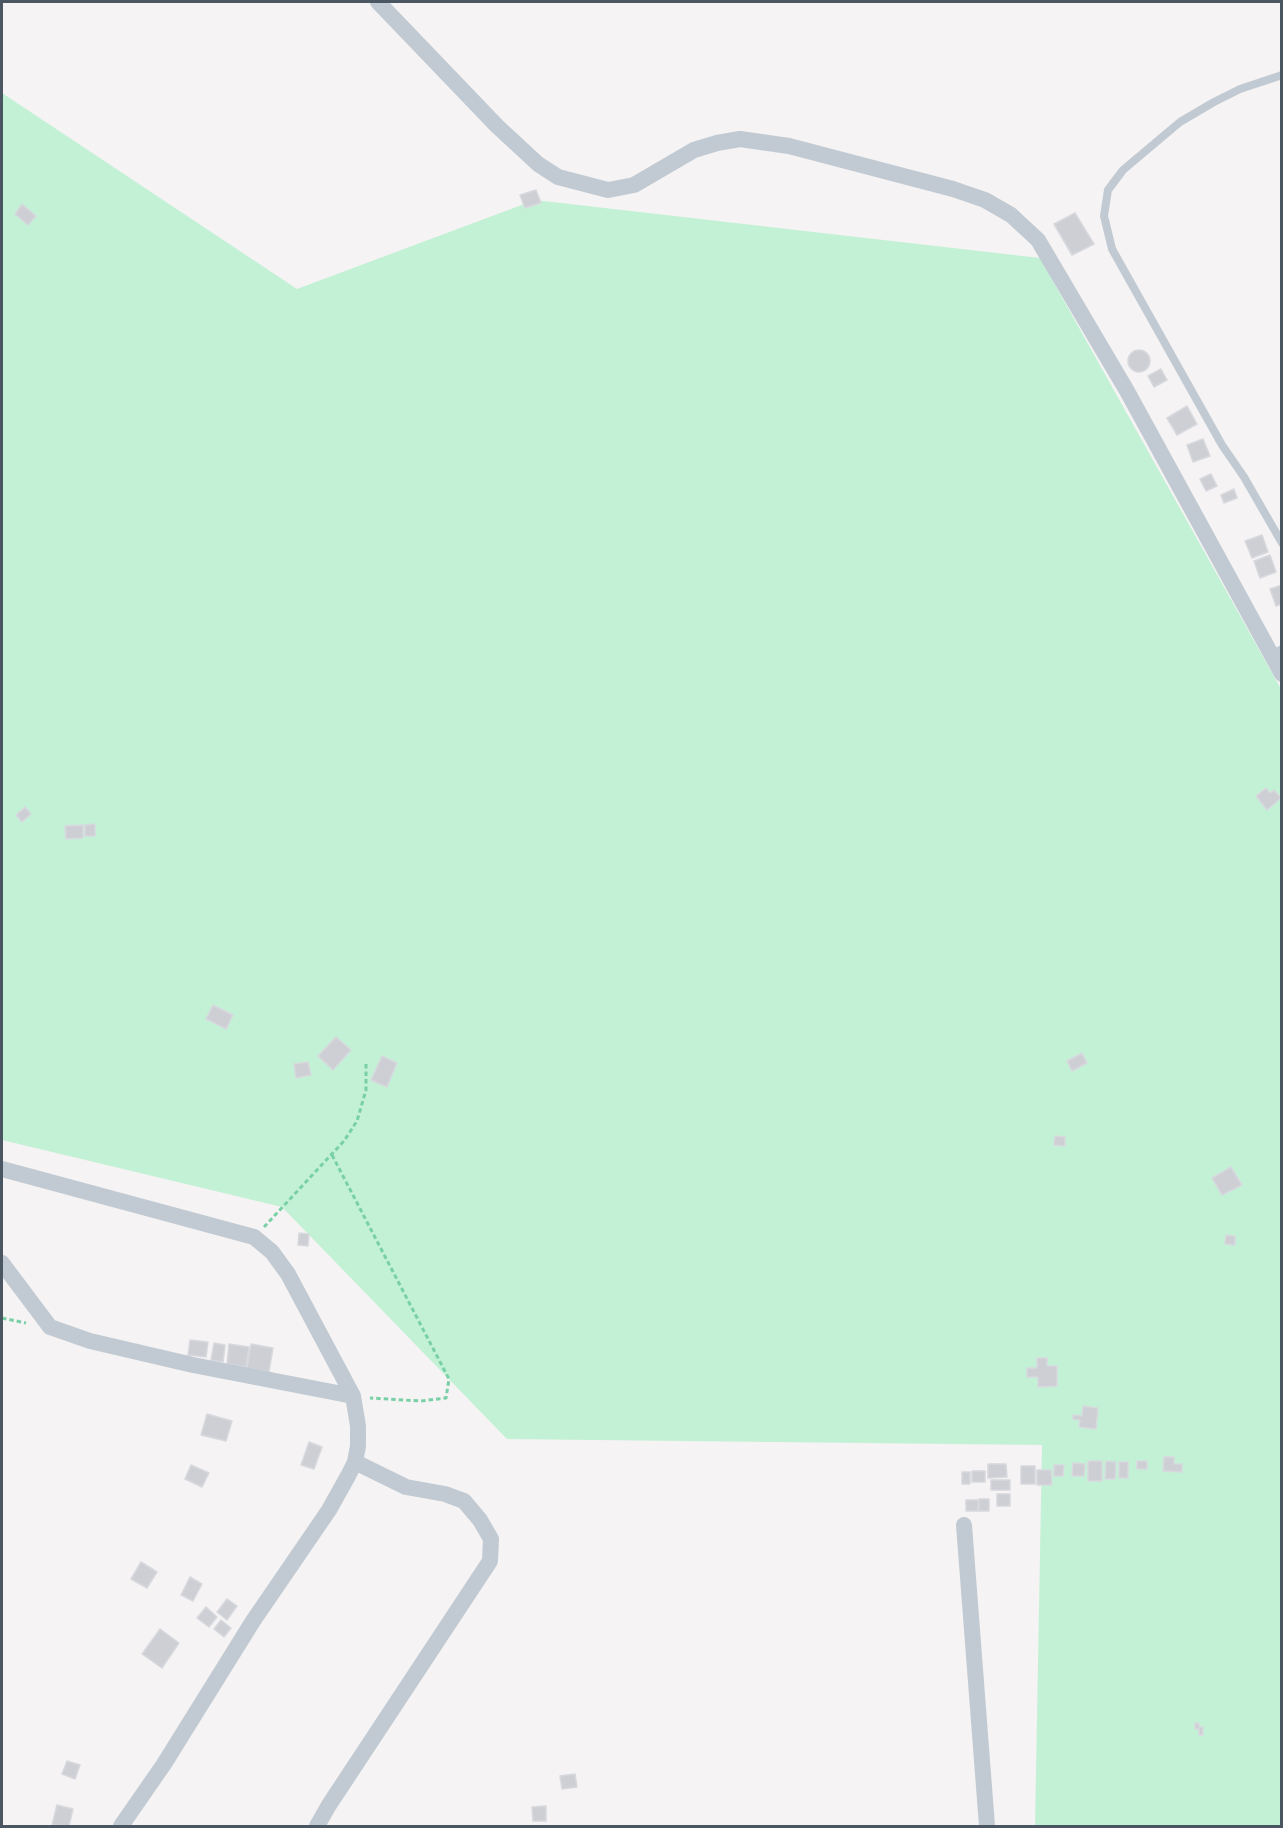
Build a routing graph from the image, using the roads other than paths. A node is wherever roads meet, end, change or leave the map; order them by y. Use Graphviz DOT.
graph roads {
  1 [pos="378,2"];
  2 [pos="1281,75"];
  3 [pos="1281,543"];
  4 [pos="1276,652"];
  5 [pos="1281,674"];
  6 [pos="2,1169"];
  7 [pos="2,1263"];
  8 [pos="352,1396"];
  9 [pos="355,1462"];
  10 [pos="964,1525"];
  11 [pos="121,1827"];
  12 [pos="318,1827"];
  13 [pos="987,1827"];
  1 -- 4 [label="street"];
  2 -- 3 [label="lane"];
  4 -- 5 [label="street"];
  6 -- 8 [label="street"];
  7 -- 8 [label="street"];
  8 -- 9 [label="street"];
  9 -- 11 [label="street"];
  9 -- 12 [label="street"];
  10 -- 13 [label="street"];
}
